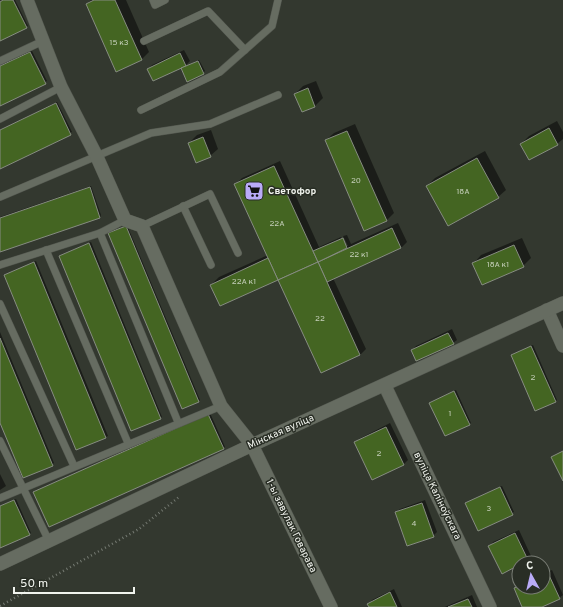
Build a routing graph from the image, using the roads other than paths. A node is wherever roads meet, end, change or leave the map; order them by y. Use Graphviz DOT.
graph roads {
  1 [pos="26,0"];
  2 [pos="153,0"];
  3 [pos="165,0"];
  4 [pos="278,0"];
  5 [pos="43,41"];
  6 [pos="144,42"];
  7 [pos="245,50"];
  8 [pos="0,61"];
  9 [pos="61,87"];
  10 [pos="278,95"];
  11 [pos="141,110"];
  12 [pos="0,118"];
  13 [pos="97,157"];
  14 [pos="0,197"];
  15 [pos="183,206"];
  16 [pos="125,220"];
  17 [pos="142,226"];
  18 [pos="100,232"];
  19 [pos="46,250"];
  20 [pos="238,253"];
  21 [pos="0,265"];
  22 [pos="211,266"];
  23 [pos="563,303"];
  24 [pos="0,304"];
  25 [pos="547,310"];
  26 [pos="563,346"];
  27 [pos="385,386"];
  28 [pos="221,406"];
  29 [pos="178,422"];
  30 [pos="0,441"];
  31 [pos="128,443"];
  32 [pos="252,445"];
  33 [pos="74,466"];
  34 [pos="23,487"];
  35 [pos="0,498"];
  36 [pos="49,541"];
  37 [pos="0,564"];
  38 [pos="331,607"];
  39 [pos="490,607"];
  1 -- 5 [label="street"];
  2 -- 3 [label="lane"];
  4 -- 7 [label="lane"];
  5 -- 8 [label="lane"];
  5 -- 9 [label="street"];
  6 -- 7 [label="lane"];
  7 -- 11 [label="lane"];
  9 -- 12 [label="lane"];
  9 -- 13 [label="street"];
  10 -- 13 [label="lane"];
  13 -- 14 [label="lane"];
  13 -- 16 [label="street"];
  15 -- 17 [label="lane"];
  15 -- 20 [label="lane"];
  15 -- 22 [label="lane"];
  16 -- 17 [label="street"];
  16 -- 18 [label="lane"];
  17 -- 28 [label="street, 1-ы завулак Говарава"];
  18 -- 19 [label="lane"];
  18 -- 29 [label="lane"];
  19 -- 21 [label="lane"];
  19 -- 31 [label="lane"];
  23 -- 25 [label="street, Мінская вуліца"];
  24 -- 33 [label="lane"];
  25 -- 26 [label="street"];
  25 -- 27 [label="street, Мінская вуліца"];
  27 -- 32 [label="street, Мінская вуліца"];
  27 -- 39 [label="street, вуліца Каліноўскага"];
  28 -- 29 [label="lane"];
  28 -- 32 [label="street, 1-ы завулак Говарава"];
  29 -- 31 [label="lane"];
  30 -- 34 [label="lane"];
  31 -- 33 [label="lane"];
  32 -- 36 [label="street, Мінская вуліца"];
  32 -- 38 [label="street, 1-ы завулак Говарава"];
  33 -- 34 [label="lane"];
  34 -- 35 [label="lane"];
  34 -- 36 [label="lane"];
  36 -- 37 [label="street, Мінская вуліца"];
}
